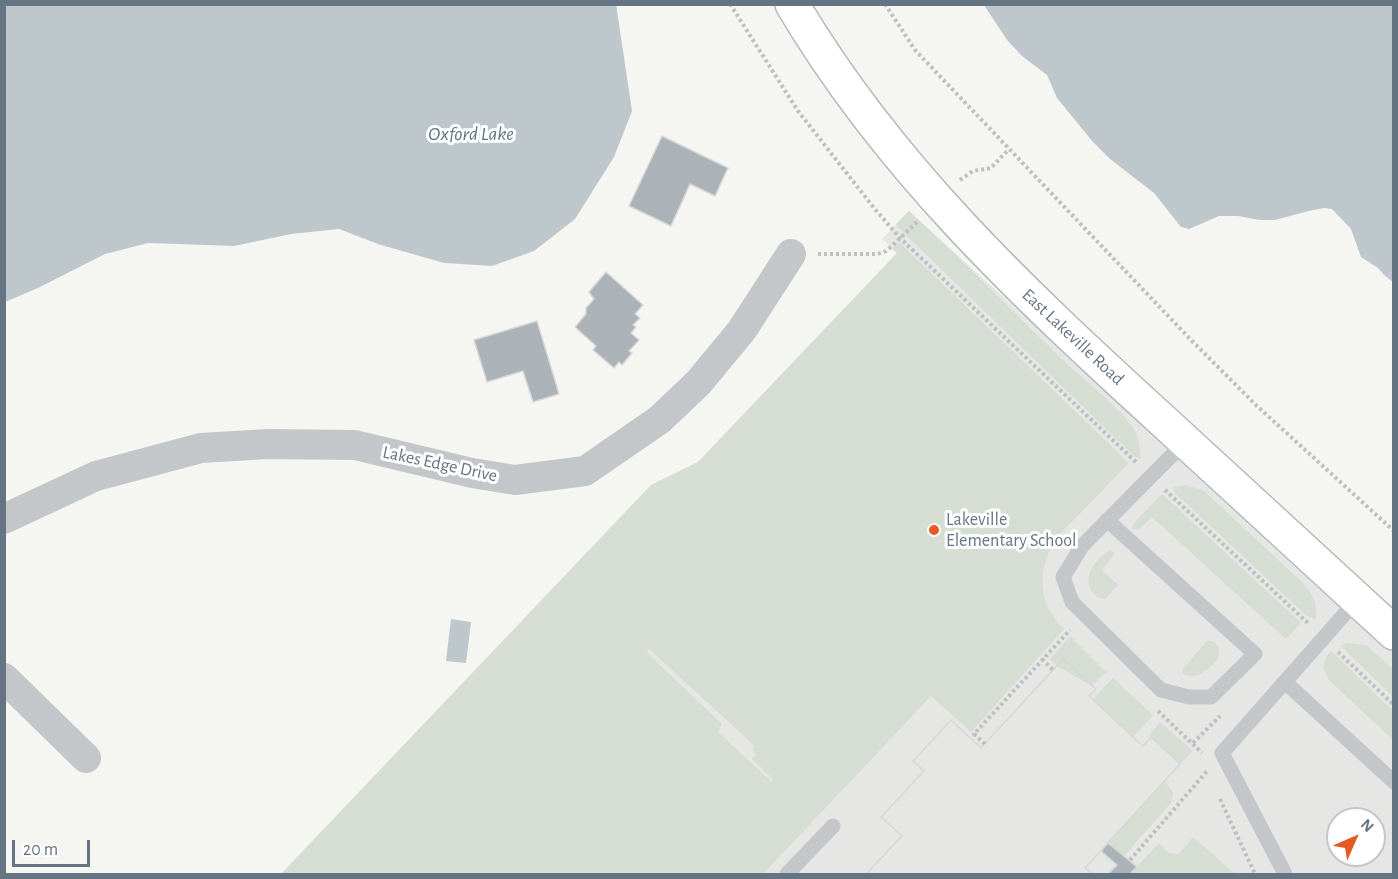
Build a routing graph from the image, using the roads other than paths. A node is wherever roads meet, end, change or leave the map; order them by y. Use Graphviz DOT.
graph roads {
  1 [pos="792,4"];
  2 [pos="790,254"];
  3 [pos="1186,441"];
  4 [pos="4,519"];
  5 [pos="1107,520"];
  6 [pos="1357,600"];
  7 [pos="1394,633"];
  8 [pos="4,678"];
  9 [pos="1285,682"];
  10 [pos="86,758"];
  11 [pos="1394,782"];
  12 [pos="833,826"];
  13 [pos="787,874"];
  14 [pos="1285,874"];
  1 -- 3 [label="main road, East Lakeville Road"];
  2 -- 4 [label="street, Lakes Edge Drive"];
  3 -- 5 [label="lane"];
  3 -- 6 [label="main road, East Lakeville Road"];
  5 -- 5 [label="lane"];
  6 -- 7 [label="main road, East Lakeville Road"];
  6 -- 9 [label="lane"];
  8 -- 10 [label="street"];
  9 -- 11 [label="lane"];
  9 -- 14 [label="lane"];
  12 -- 13 [label="lane"];
}
